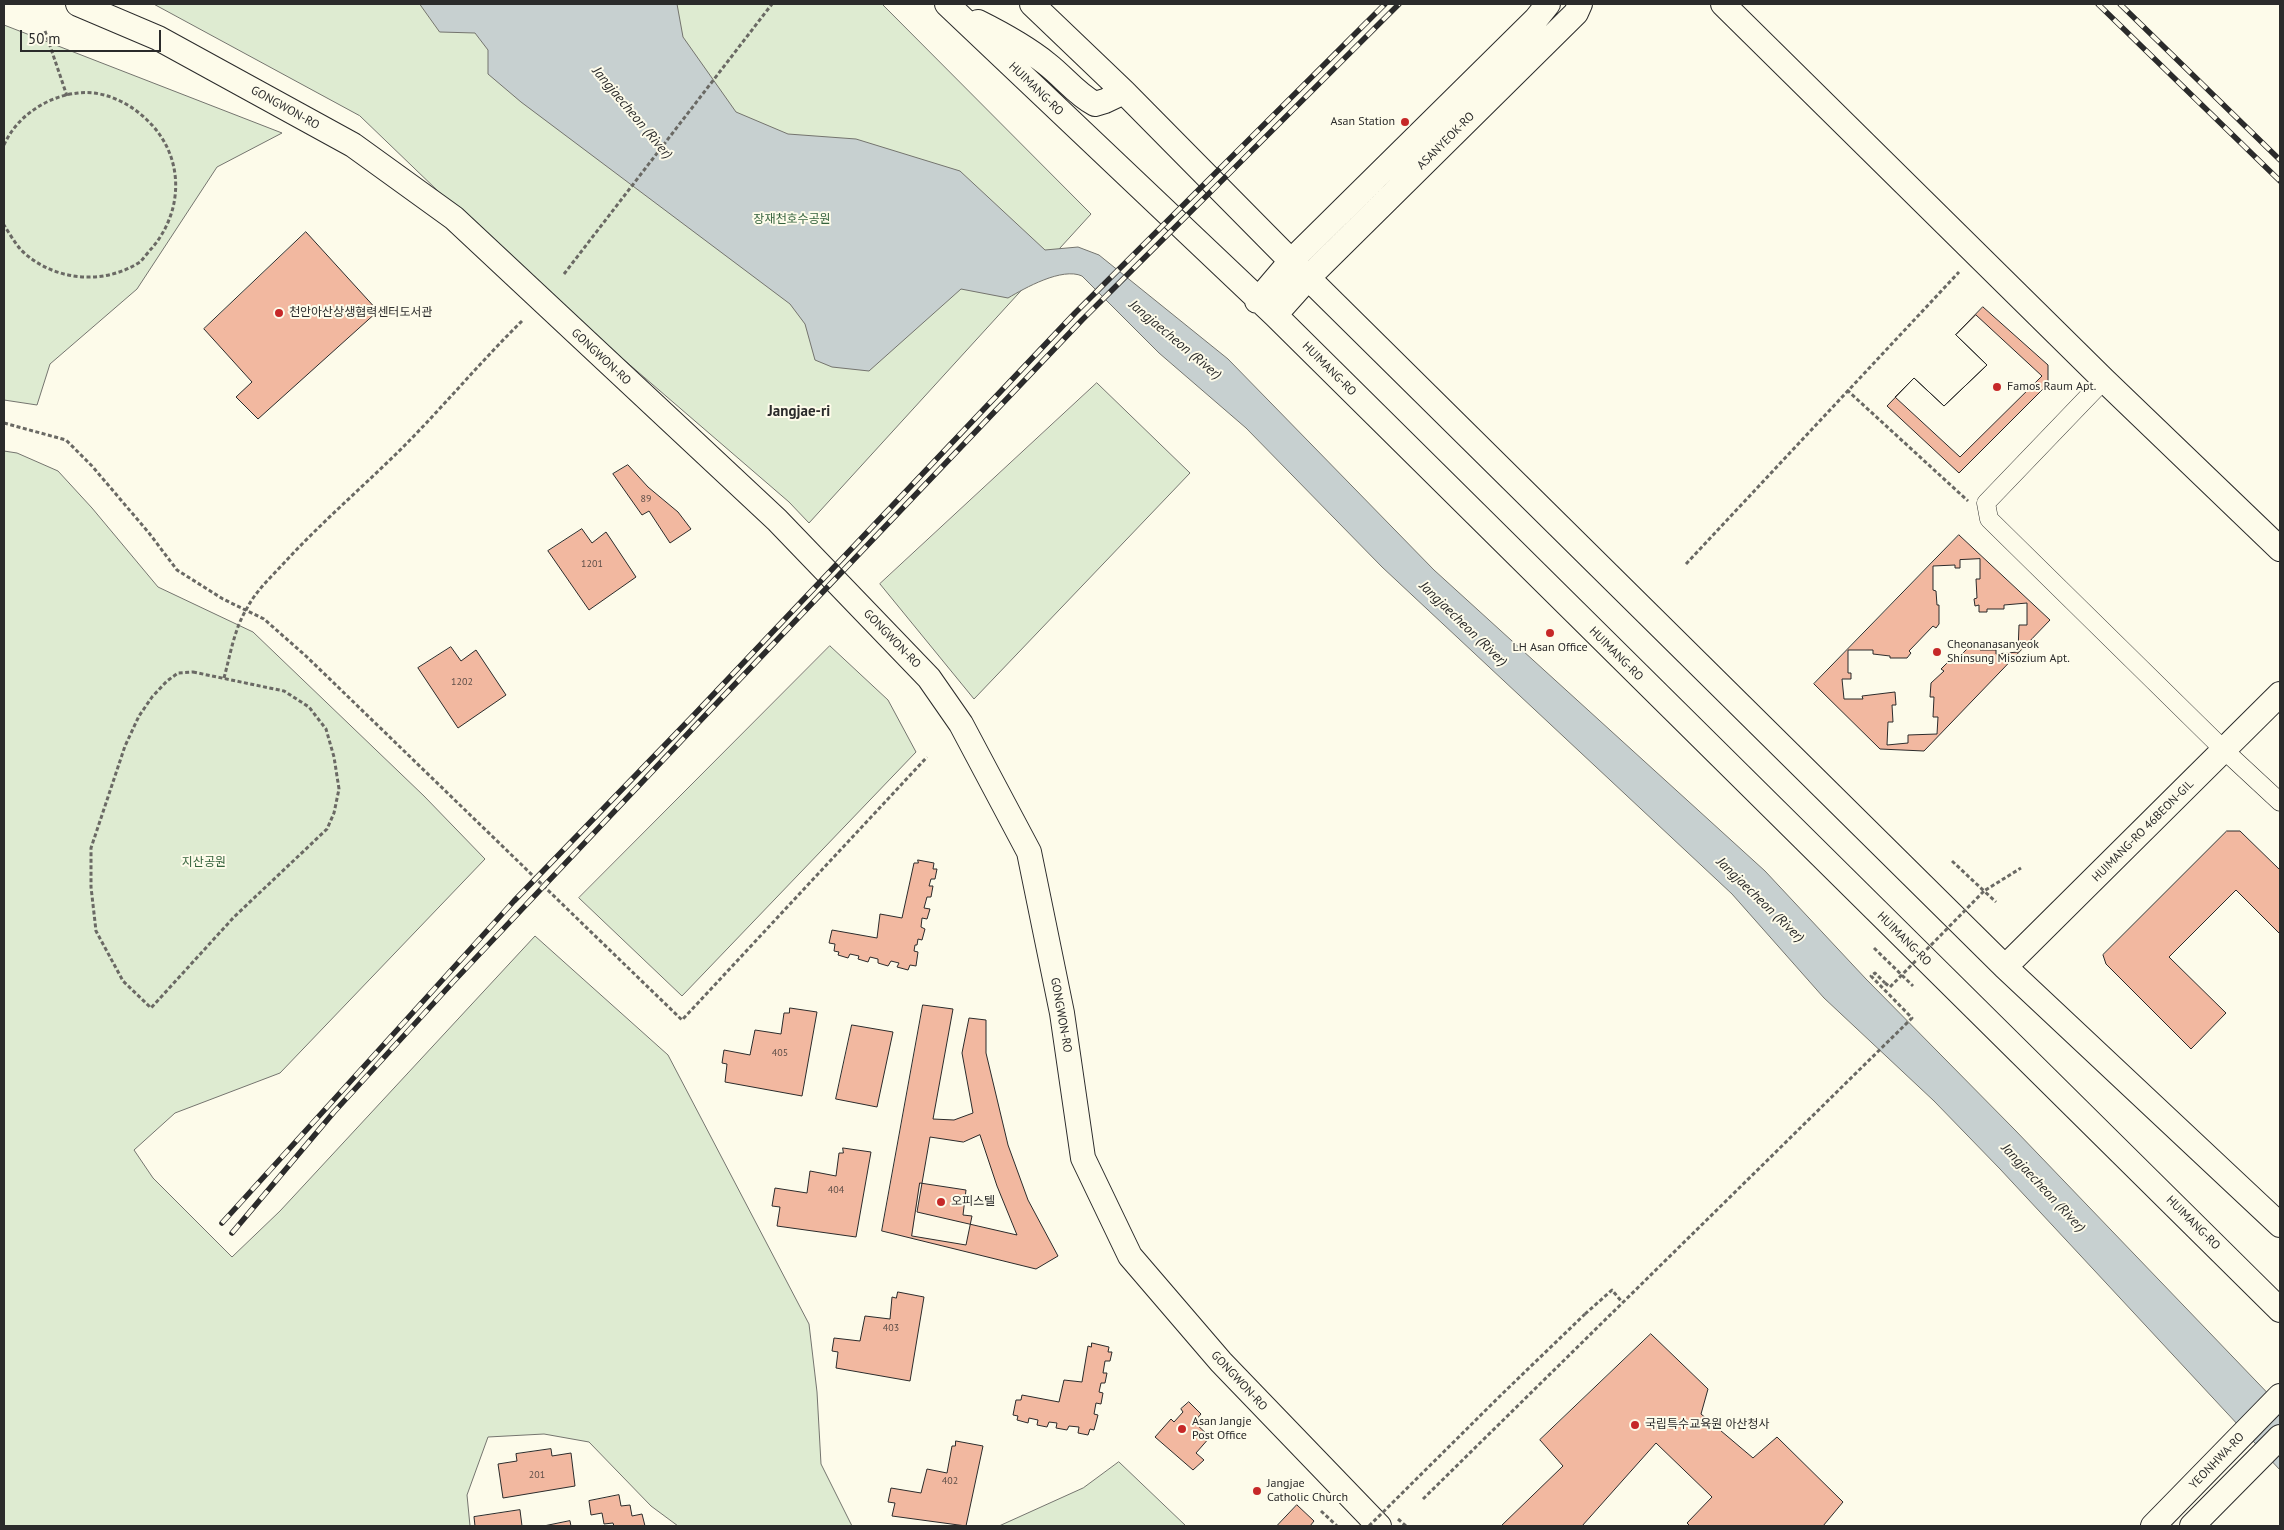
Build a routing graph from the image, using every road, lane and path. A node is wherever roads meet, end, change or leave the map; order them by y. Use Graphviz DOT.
graph roads {
  1 [pos="78,4"];
  2 [pos="772,4"];
  3 [pos="1032,4"];
  4 [pos="1548,4"];
  5 [pos="1723,4"];
  6 [pos="949,6"];
  7 [pos="1583,7"];
  8 [pos="45,31"];
  9 [pos="1124,92"];
  10 [pos="66,96"];
  11 [pos="4,145"];
  12 [pos="4,225"];
  13 [pos="1291,261"];
  14 [pos="1959,272"];
  15 [pos="564,274"];
  16 [pos="1309,277"];
  17 [pos="1266,308"];
  18 [pos="522,321"];
  19 [pos="2104,380"];
  20 [pos="1847,390"];
  21 [pos="4,423"];
  22 [pos="1969,502"];
  23 [pos="2280,549"];
  24 [pos="1686,564"];
  25 [pos="246,610"];
  26 [pos="224,678"];
  27 [pos="2280,694"];
  28 [pos="2224,750"];
  29 [pos="927,757"];
  30 [pos="2280,802"];
  31 [pos="1952,861"];
  32 [pos="2021,868"];
  33 [pos="1984,891"];
  34 [pos="1996,902"];
  35 [pos="1874,948"];
  36 [pos="2005,967"];
  37 [pos="1902,975"];
  38 [pos="1913,986"];
  39 [pos="2280,1226"];
  40 [pos="1622,1302"];
  41 [pos="2280,1310"];
  42 [pos="2280,1396"];
  43 [pos="2280,1438"];
  44 [pos="1423,1499"];
  45 [pos="1321,1511"];
  46 [pos="1337,1526"];
  47 [pos="1369,1526"];
  48 [pos="1379,1526"];
  49 [pos="2153,1526"];
  50 [pos="2192,1526"];
  1 -- 48 [label="street, GONGWON-RO"];
  2 -- 15 [label="path"];
  3 -- 9 [label="street"];
  4 -- 13 [label="street, ASANYEOK-RO"];
  5 -- 19 [label="street"];
  6 -- 9 [label="street"];
  6 -- 17 [label="street, HUIMANG-RO"];
  7 -- 16 [label="street, ASANYEOK-RO"];
  8 -- 10 [label="path"];
  9 -- 13 [label="street"];
  10 -- 11 [label="path"];
  10 -- 12 [label="path"];
  13 -- 16 [label="street"];
  13 -- 17 [label="street, ASANYEOK-RO"];
  14 -- 20 [label="path"];
  16 -- 17 [label="street, ASANYEOK-RO"];
  16 -- 36 [label="street"];
  17 -- 41 [label="street, HUIMANG-RO"];
  18 -- 25 [label="path"];
  19 -- 23 [label="street"];
  19 -- 28 [label="street"];
  20 -- 22 [label="path"];
  20 -- 24 [label="path"];
  21 -- 25 [label="path"];
  25 -- 26 [label="path"];
  25 -- 29 [label="path"];
  26 -- 26 [label="path"];
  27 -- 28 [label="street, HUIMANG-RO 46BEON-GIL"];
  28 -- 30 [label="street"];
  28 -- 36 [label="street, HUIMANG-RO 46BEON-GIL"];
  31 -- 33 [label="path"];
  32 -- 33 [label="path"];
  33 -- 34 [label="path, bridge"];
  33 -- 37 [label="path, bridge"];
  35 -- 37 [label="path"];
  36 -- 39 [label="street"];
  37 -- 38 [label="path"];
  37 -- 40 [label="path, bridge"];
  40 -- 44 [label="path"];
  40 -- 47 [label="path, bridge"];
  42 -- 49 [label="street, YEONHWA-RO"];
  43 -- 50 [label="street"];
  45 -- 46 [label="path"];
}
